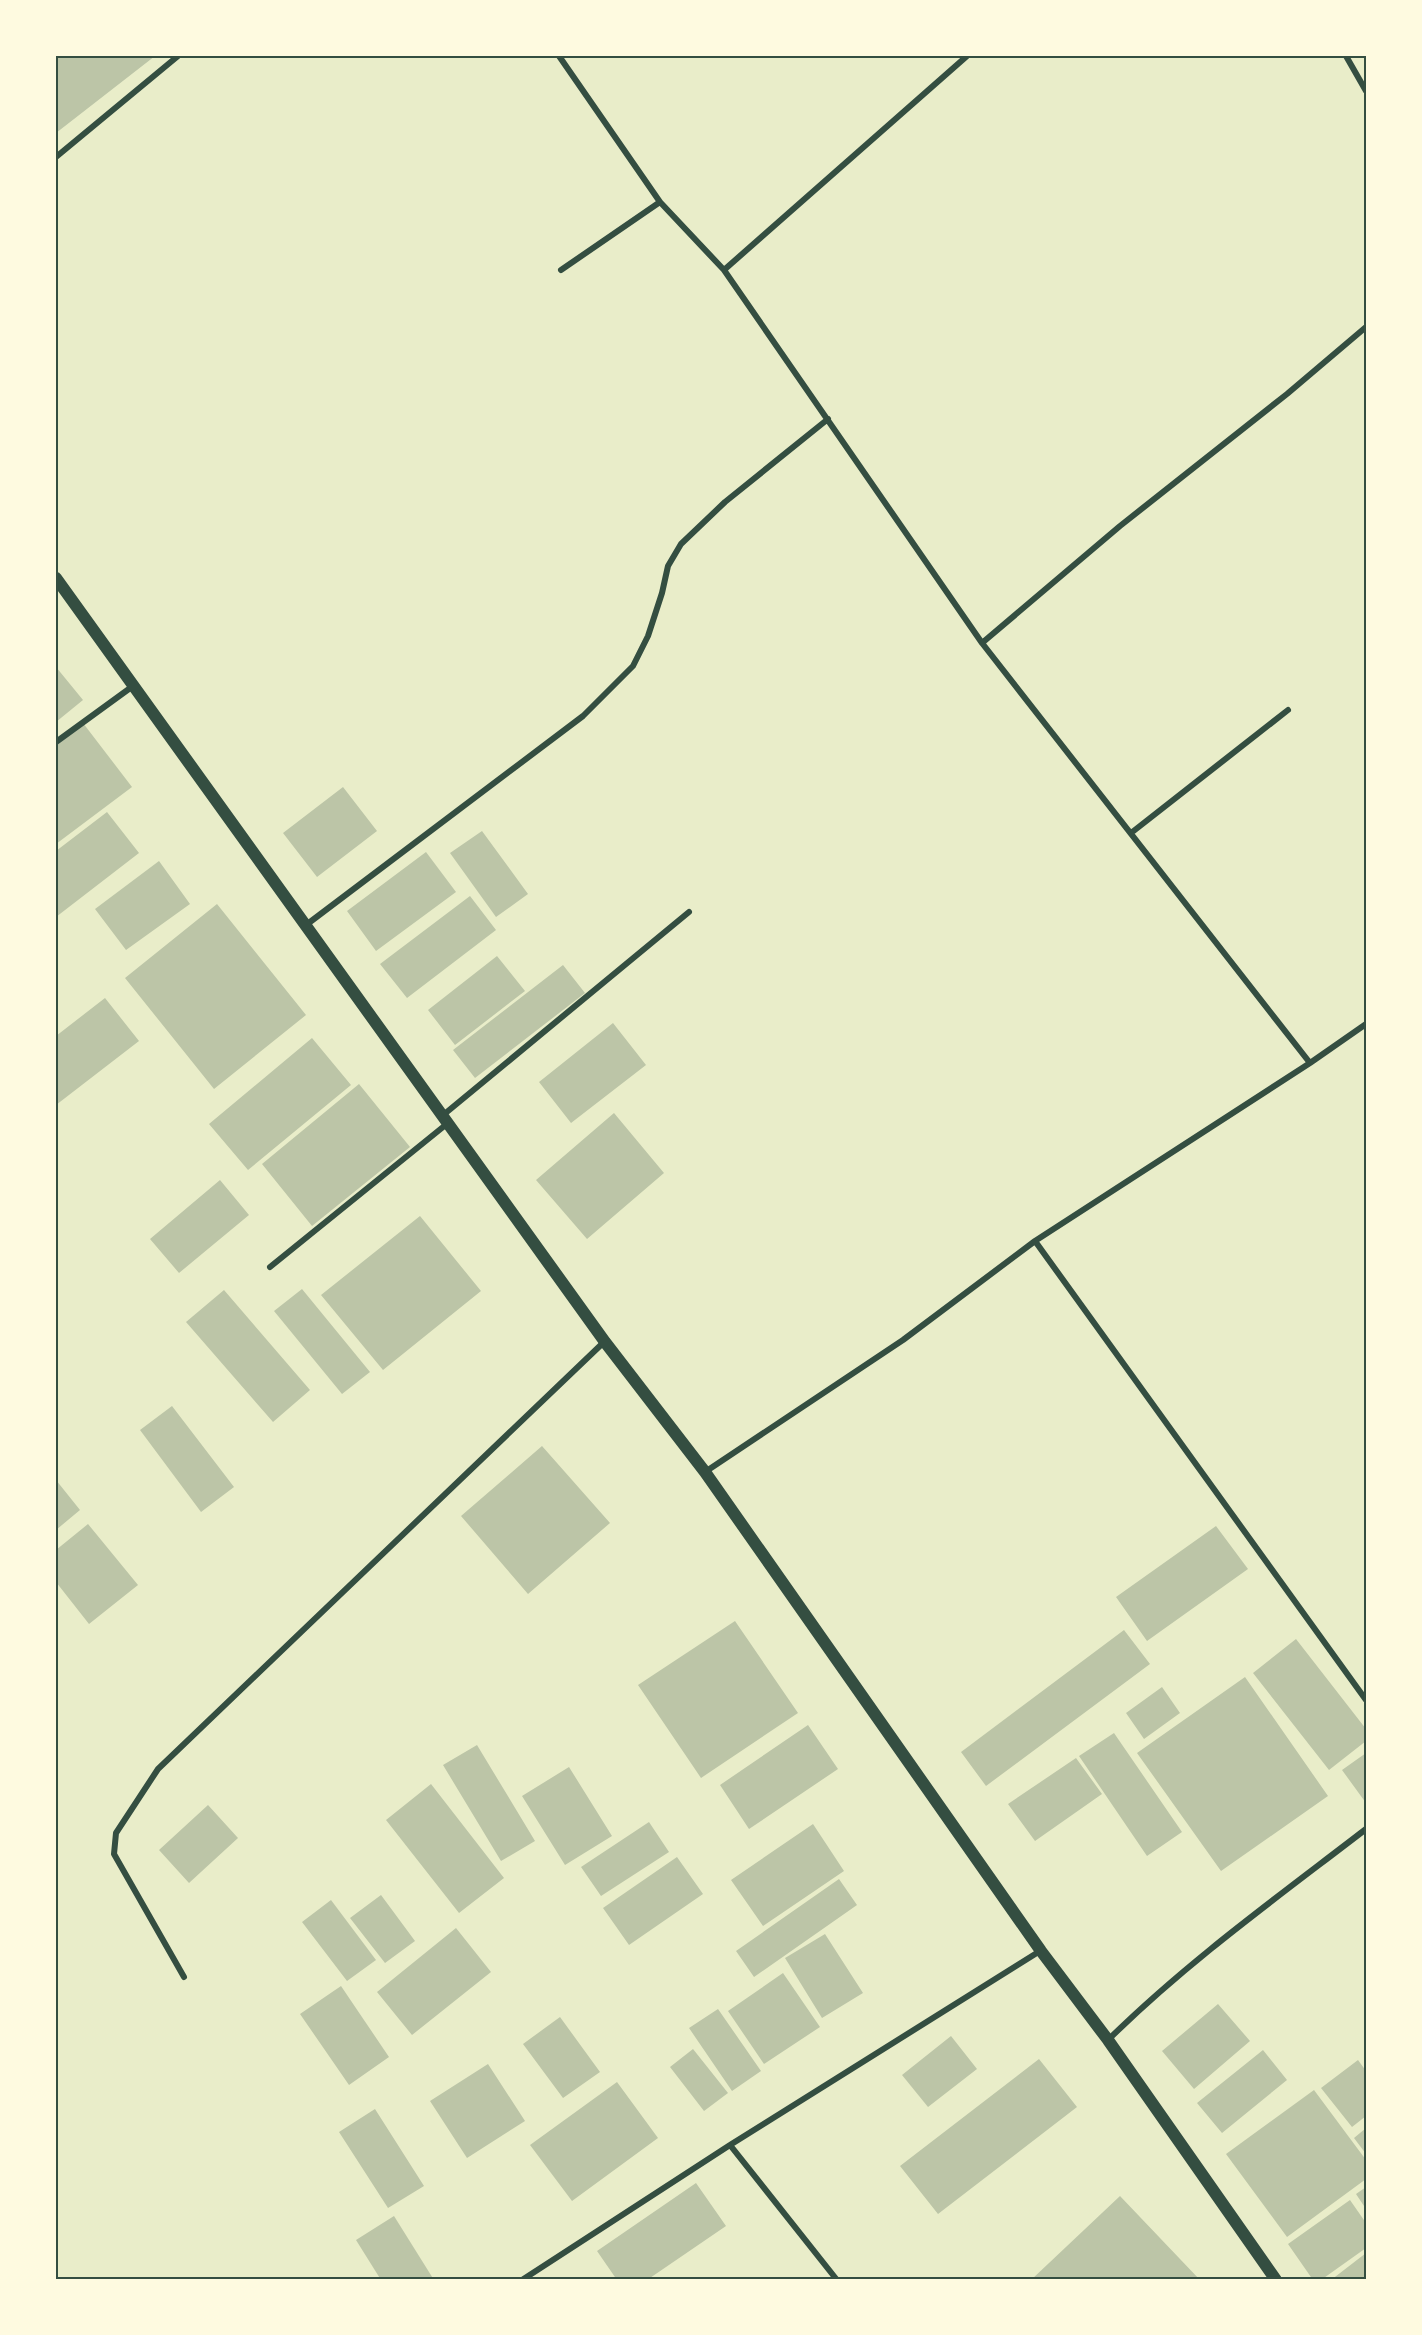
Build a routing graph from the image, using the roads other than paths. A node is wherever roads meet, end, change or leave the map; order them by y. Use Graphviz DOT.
graph roads {
  1 [pos="178,56"];
  2 [pos="559,56"];
  3 [pos="967,56"];
  4 [pos="1346,56"];
  5 [pos="1366,90"];
  6 [pos="56,157"];
  7 [pos="660,202"];
  8 [pos="561,270"];
  9 [pos="724,270"];
  10 [pos="1366,327"];
  11 [pos="828,419"];
  12 [pos="56,578"];
  13 [pos="982,643"];
  14 [pos="134,685"];
  15 [pos="1288,710"];
  16 [pos="56,742"];
  17 [pos="1131,833"];
  18 [pos="689,912"];
  19 [pos="305,926"];
  20 [pos="1366,1023"];
  21 [pos="1310,1063"];
  22 [pos="445,1120"];
  23 [pos="1035,1241"];
  24 [pos="270,1268"];
  25 [pos="605,1342"];
  26 [pos="705,1472"];
  27 [pos="1366,1700"];
  28 [pos="1366,1828"];
  29 [pos="1041,1951"];
  30 [pos="184,1977"];
  31 [pos="1108,2040"];
  32 [pos="730,2145"];
  33 [pos="522,2280"];
  34 [pos="837,2280"];
  35 [pos="1276,2280"];
  1 -- 6 [label="street"];
  2 -- 7 [label="street"];
  3 -- 9 [label="street"];
  4 -- 5 [label="street"];
  7 -- 8 [label="street"];
  7 -- 9 [label="street"];
  9 -- 11 [label="street"];
  10 -- 13 [label="street"];
  11 -- 13 [label="street"];
  11 -- 19 [label="street"];
  12 -- 14 [label="main road"];
  13 -- 17 [label="street"];
  14 -- 16 [label="street"];
  14 -- 19 [label="main road"];
  15 -- 17 [label="street"];
  17 -- 21 [label="street"];
  18 -- 22 [label="street"];
  19 -- 22 [label="main road"];
  20 -- 21 [label="street"];
  21 -- 23 [label="street"];
  22 -- 24 [label="street"];
  22 -- 25 [label="main road"];
  23 -- 26 [label="street"];
  23 -- 27 [label="street"];
  25 -- 26 [label="main road"];
  25 -- 30 [label="street"];
  26 -- 29 [label="main road"];
  28 -- 31 [label="street"];
  29 -- 31 [label="main road"];
  29 -- 32 [label="street"];
  31 -- 35 [label="main road"];
  32 -- 33 [label="street"];
  32 -- 34 [label="street"];
}
